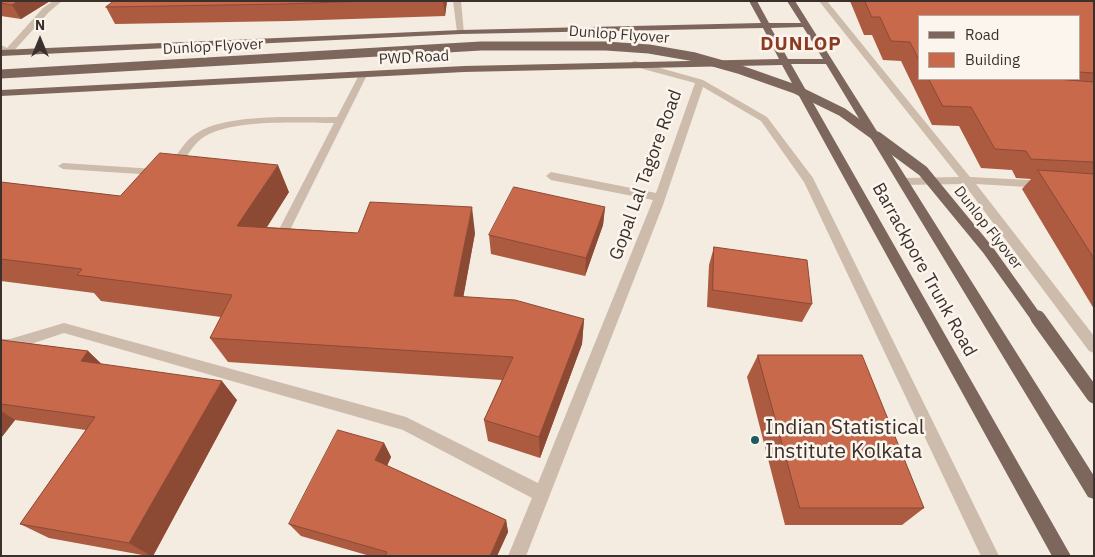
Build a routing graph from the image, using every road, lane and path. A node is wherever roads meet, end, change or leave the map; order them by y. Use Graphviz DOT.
graph roads {
  1 [pos="58,1"];
  2 [pos="457,1"];
  3 [pos="754,1"];
  4 [pos="790,1"];
  5 [pos="823,1"];
  6 [pos="766,25"];
  7 [pos="806,25"];
  8 [pos="461,32"];
  9 [pos="3,51"];
  10 [pos="829,61"];
  11 [pos="784,62"];
  12 [pos="635,64"];
  13 [pos="1,74"];
  14 [pos="363,75"];
  15 [pos="700,82"];
  16 [pos="1,93"];
  17 [pos="340,120"];
  18 [pos="63,166"];
  19 [pos="551,176"];
  20 [pos="967,180"];
  21 [pos="904,182"];
  22 [pos="1053,184"];
  23 [pos="659,197"];
  24 [pos="280,241"];
  25 [pos="1,345"];
  26 [pos="1094,346"];
  27 [pos="1094,396"];
  28 [pos="1094,491"];
  29 [pos="542,494"];
  30 [pos="517,556"];
  31 [pos="990,556"];
  32 [pos="1062,556"];
  1 -- 9 [label="street"];
  2 -- 8 [label="street"];
  3 -- 6 [label="main road, Barrackpore Trunk Road"];
  4 -- 7 [label="main road, Barrackpore Trunk Road"];
  5 -- 20 [label="street"];
  6 -- 7 [label="main road, PWD Road"];
  6 -- 8 [label="main road, PWD Road"];
  6 -- 11 [label="main road, Barrackpore Trunk Road"];
  7 -- 10 [label="main road, Barrackpore Trunk Road"];
  8 -- 9 [label="main road, PWD Road"];
  10 -- 11 [label="main road, PWD Road"];
  10 -- 21 [label="main road, Barrackpore Trunk Road"];
  11 -- 12 [label="main road, PWD Road"];
  11 -- 32 [label="main road, Barrackpore Trunk Road"];
  12 -- 14 [label="main road, PWD Road"];
  12 -- 15 [label="street"];
  13 -- 27 [label="main road, Dunlop Flyover, bridge"];
  14 -- 16 [label="main road, PWD Road"];
  14 -- 17 [label="street"];
  15 -- 23 [label="street, Gopal Lal Tagore Road"];
  15 -- 31 [label="street, Gopal Lal Tagore Road"];
  17 -- 18 [label="street"];
  17 -- 24 [label="street"];
  19 -- 23 [label="street"];
  20 -- 21 [label="street"];
  20 -- 22 [label="street"];
  20 -- 26 [label="street"];
  21 -- 28 [label="main road, Barrackpore Trunk Road"];
  23 -- 29 [label="street, Gopal Lal Tagore Road"];
  25 -- 29 [label="street"];
  29 -- 30 [label="street, Gopal Lal Tagore Road"];
}
